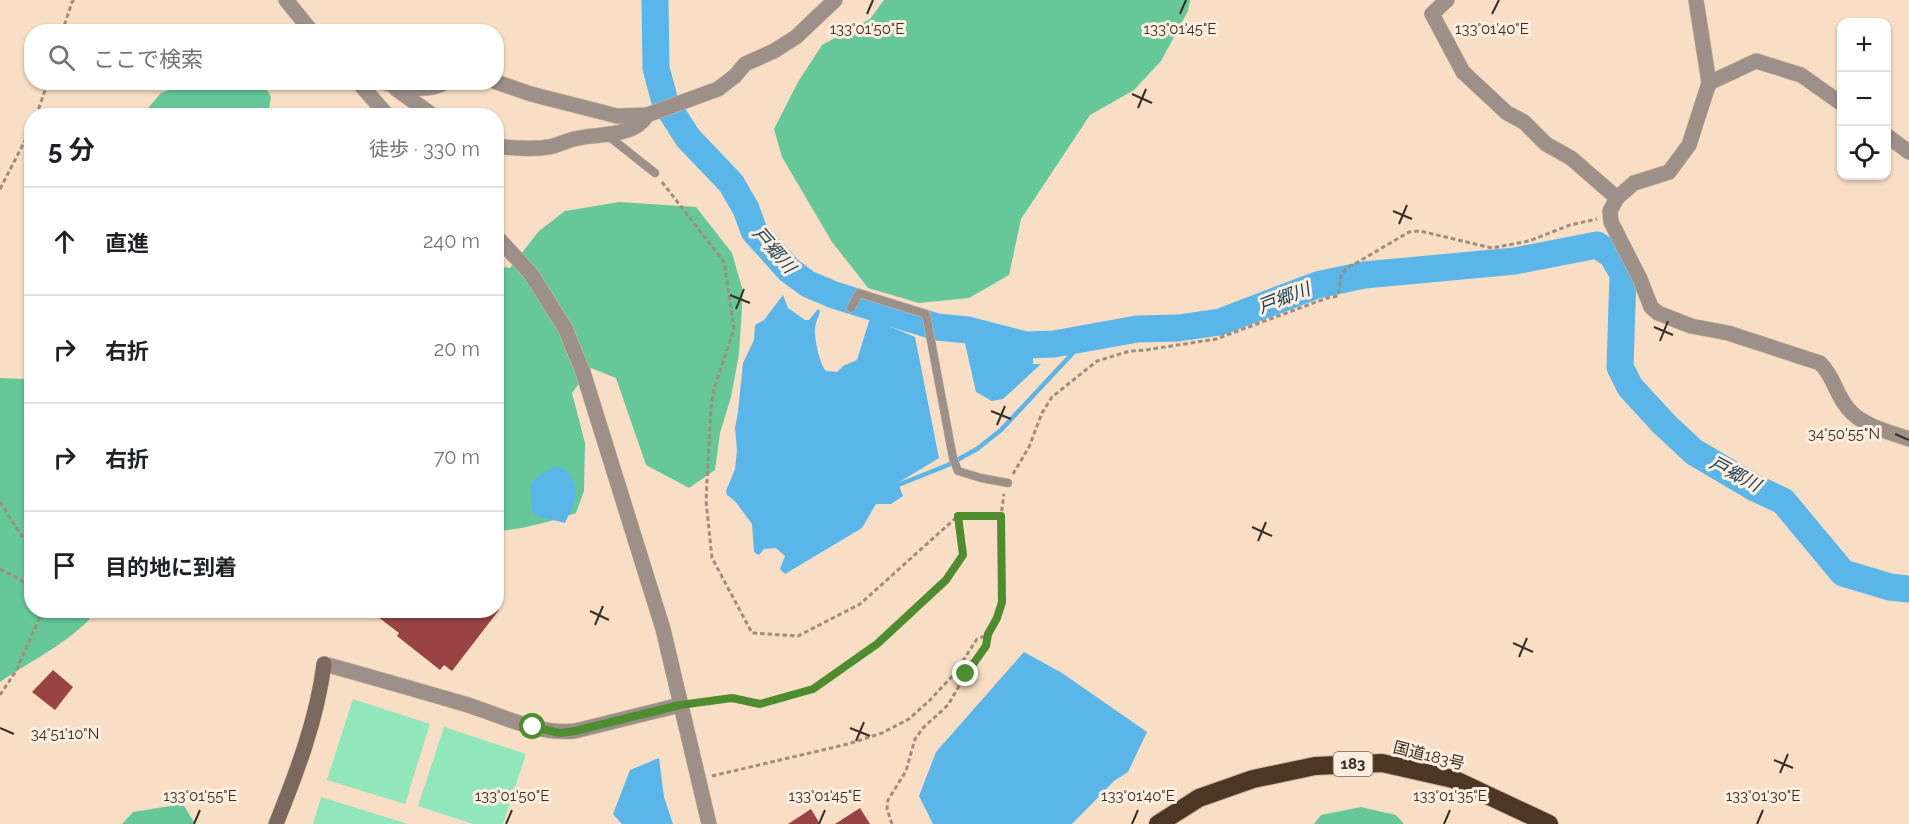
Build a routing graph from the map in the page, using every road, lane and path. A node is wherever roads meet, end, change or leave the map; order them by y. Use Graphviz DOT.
graph roads {
  1 [pos="75,0"];
  2 [pos="286,0"];
  3 [pos="835,0"];
  4 [pos="1448,0"];
  5 [pos="1696,0"];
  6 [pos="65,24"];
  7 [pos="306,24"];
  8 [pos="1709,82"];
  9 [pos="504,85"];
  10 [pos="45,90"];
  11 [pos="366,90"];
  12 [pos="395,90"];
  13 [pos="1837,100"];
  14 [pos="39,108"];
  15 [pos="381,108"];
  16 [pos="422,108"];
  17 [pos="647,115"];
  18 [pos="606,134"];
  19 [pos="1891,138"];
  20 [pos="24,142"];
  21 [pos="504,147"];
  22 [pos="1909,152"];
  23 [pos="655,173"];
  24 [pos="0,189"];
  25 [pos="1617,198"];
  26 [pos="1604,217"];
  27 [pos="504,245"];
  28 [pos="850,308"];
  29 [pos="1909,439"];
  30 [pos="1008,483"];
  31 [pos="0,502"];
  32 [pos="958,516"];
  33 [pos="1001,516"];
  34 [pos="24,540"];
  35 [pos="0,569"];
  36 [pos="24,583"];
  37 [pos="39,618"];
  38 [pos="988,634"];
  39 [pos="0,695"];
  40 [pos="680,705"];
  41 [pos="698,779"];
  42 [pos="276,824"];
  43 [pos="709,824"];
  44 [pos="892,824"];
  45 [pos="1158,824"];
  46 [pos="1549,824"];
  1 -- 6 [label="path"];
  2 -- 7 [label="street"];
  3 -- 17 [label="street"];
  4 -- 25 [label="street"];
  5 -- 8 [label="street"];
  8 -- 13 [label="street"];
  8 -- 25 [label="street"];
  9 -- 17 [label="street"];
  10 -- 14 [label="path"];
  11 -- 15 [label="street"];
  12 -- 16 [label="street"];
  17 -- 18 [label="street"];
  18 -- 21 [label="street"];
  18 -- 23 [label="lane"];
  19 -- 22 [label="street"];
  20 -- 24 [label="path"];
  23 -- 32 [label="path"];
  25 -- 29 [label="street"];
  26 -- 30 [label="path"];
  27 -- 40 [label="street"];
  28 -- 30 [label="lane"];
  30 -- 33 [label="path"];
  31 -- 34 [label="path"];
  32 -- 33 [label="path"];
  32 -- 40 [label="path"];
  33 -- 38 [label="path"];
  35 -- 36 [label="path"];
  37 -- 39 [label="path"];
  38 -- 41 [label="path"];
  38 -- 44 [label="path"];
  40 -- 41 [label="street"];
  40 -- 42 [label="street"];
  41 -- 43 [label="street"];
  45 -- 46 [label="highway, 国道183号 / 183"];
}
